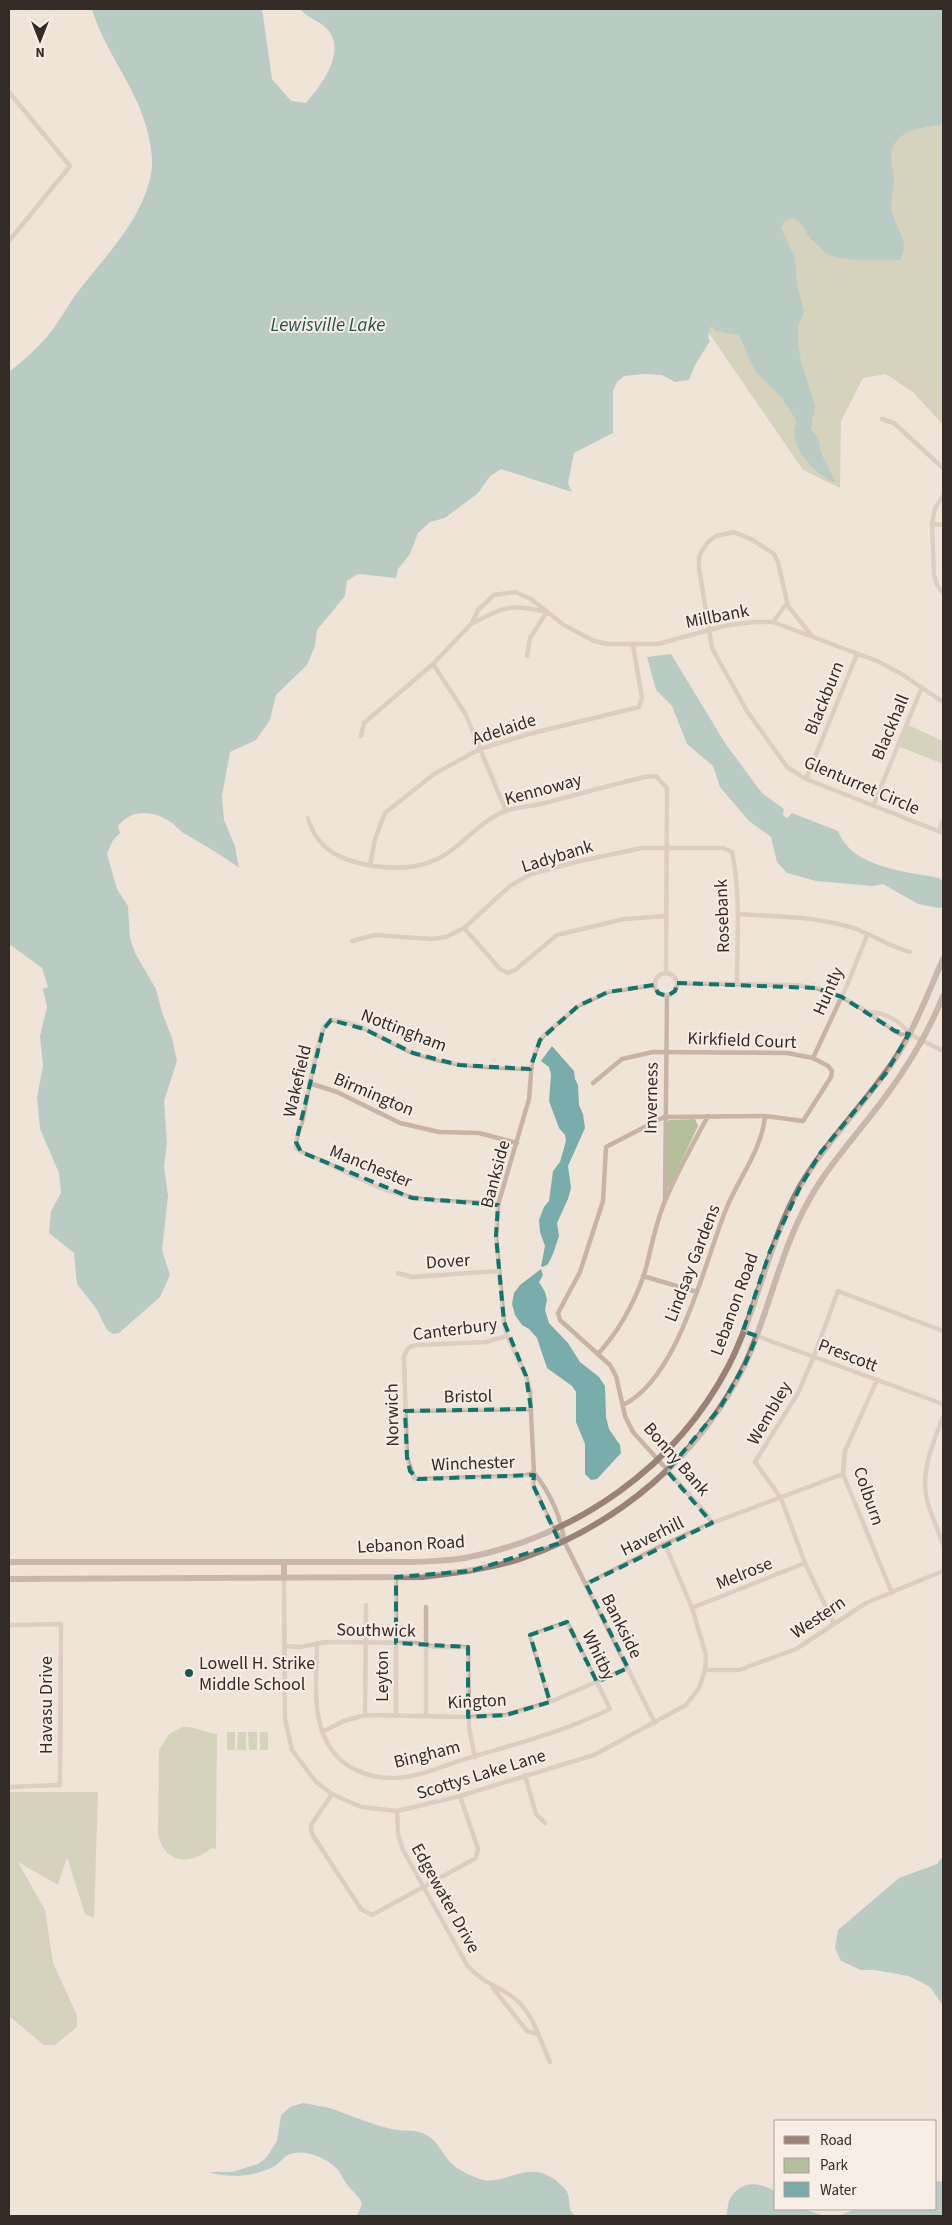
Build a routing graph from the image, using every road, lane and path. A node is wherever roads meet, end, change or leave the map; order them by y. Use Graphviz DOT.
graph roads {
  1 [pos="9,92"];
  2 [pos="9,240"];
  3 [pos="882,419"];
  4 [pos="943,468"];
  5 [pos="943,496"];
  6 [pos="932,524"];
  7 [pos="943,524"];
  8 [pos="943,593"];
  9 [pos="787,603"];
  10 [pos="547,612"];
  11 [pos="773,622"];
  12 [pos="472,623"];
  13 [pos="709,630"];
  14 [pos="813,637"];
  15 [pos="633,645"];
  16 [pos="857,654"];
  17 [pos="527,656"];
  18 [pos="434,664"];
  19 [pos="922,687"];
  20 [pos="943,702"];
  21 [pos="361,736"];
  22 [pos="480,749"];
  23 [pos="806,780"];
  24 [pos="873,806"];
  25 [pos="506,811"];
  26 [pos="308,818"];
  27 [pos="943,820"];
  28 [pos="941,832"];
  29 [pos="666,848"];
  30 [pos="729,850"];
  31 [pos="370,865"];
  32 [pos="738,914"];
  33 [pos="666,916"];
  34 [pos="464,928"];
  35 [pos="867,935"];
  36 [pos="352,942"];
  37 [pos="910,952"];
  38 [pos="943,959"];
  39 [pos="666,973"];
  40 [pos="677,983"];
  41 [pos="737,983"];
  42 [pos="654,985"];
  43 [pos="667,996"];
  44 [pos="943,996"];
  45 [pos="842,997"];
  46 [pos="868,1012"];
  47 [pos="327,1021"];
  48 [pos="909,1034"];
  49 [pos="922,1040"];
  50 [pos="943,1051"];
  51 [pos="666,1052"];
  52 [pos="813,1058"];
  53 [pos="531,1069"];
  54 [pos="592,1082"];
  55 [pos="310,1083"];
  56 [pos="664,1116"];
  57 [pos="708,1116"];
  58 [pos="765,1116"];
  59 [pos="517,1142"];
  60 [pos="296,1148"];
  61 [pos="665,1202"];
  62 [pos="498,1205"];
  63 [pos="499,1271"];
  64 [pos="398,1273"];
  65 [pos="643,1276"];
  66 [pos="697,1292"];
  67 [pos="743,1331"];
  68 [pos="943,1331"];
  69 [pos="507,1336"];
  70 [pos="757,1336"];
  71 [pos="406,1350"];
  72 [pos="598,1354"];
  73 [pos="814,1356"];
  74 [pos="878,1380"];
  75 [pos="943,1404"];
  76 [pos="623,1405"];
  77 [pos="531,1409"];
  78 [pos="405,1411"];
  79 [pos="943,1417"];
  80 [pos="658,1460"];
  81 [pos="667,1470"];
  82 [pos="534,1473"];
  83 [pos="843,1474"];
  84 [pos="414,1478"];
  85 [pos="781,1498"];
  86 [pos="712,1524"];
  87 [pos="563,1526"];
  88 [pos="554,1530"];
  89 [pos="564,1541"];
  90 [pos="665,1544"];
  91 [pos="943,1544"];
  92 [pos="9,1562"];
  93 [pos="284,1562"];
  94 [pos="805,1563"];
  95 [pos="943,1571"];
  96 [pos="396,1577"];
  97 [pos="284,1578"];
  98 [pos="9,1579"];
  99 [pos="586,1584"];
  100 [pos="892,1593"];
  101 [pos="366,1605"];
  102 [pos="426,1607"];
  103 [pos="692,1608"];
  104 [pos="834,1624"];
  105 [pos="9,1625"];
  106 [pos="317,1643"];
  107 [pos="366,1643"];
  108 [pos="396,1643"];
  109 [pos="426,1645"];
  110 [pos="284,1646"];
  111 [pos="628,1668"];
  112 [pos="705,1670"];
  113 [pos="597,1682"];
  114 [pos="550,1702"];
  115 [pos="610,1709"];
  116 [pos="366,1715"];
  117 [pos="396,1715"];
  118 [pos="426,1716"];
  119 [pos="468,1717"];
  120 [pos="655,1723"];
  121 [pos="322,1732"];
  122 [pos="475,1756"];
  123 [pos="525,1775"];
  124 [pos="9,1787"];
  125 [pos="332,1794"];
  126 [pos="460,1796"];
  127 [pos="397,1811"];
  128 [pos="545,1823"];
  129 [pos="424,1888"];
  130 [pos="492,1987"];
  131 [pos="538,2034"];
  132 [pos="550,2062"];
  1 -- 2 [label="street"];
  3 -- 4 [label="street"];
  5 -- 6 [label="street"];
  6 -- 7 [label="street"];
  6 -- 8 [label="street"];
  9 -- 11 [label="street"];
  9 -- 13 [label="street, Glenturret Circle"];
  9 -- 14 [label="street, Glenturret Circle"];
  10 -- 12 [label="street, Millbank"];
  10 -- 12 [label="street, Millbank"];
  10 -- 15 [label="street, Millbank"];
  10 -- 17 [label="street"];
  11 -- 13 [label="street, Millbank"];
  11 -- 14 [label="street, Millbank"];
  12 -- 18 [label="street, Millbank"];
  13 -- 15 [label="street, Millbank"];
  13 -- 23 [label="street, Glenturret Circle"];
  14 -- 16 [label="street, Millbank"];
  15 -- 22 [label="street, Adelaide"];
  16 -- 19 [label="street, Millbank"];
  16 -- 23 [label="street, Blackburn"];
  18 -- 21 [label="street, Millbank"];
  18 -- 22 [label="street"];
  19 -- 20 [label="street, Millbank"];
  19 -- 24 [label="street, Blackhall"];
  22 -- 25 [label="street"];
  22 -- 31 [label="street, Adelaide"];
  23 -- 24 [label="street, Glenturret Circle"];
  24 -- 28 [label="street, Glenturret Circle"];
  25 -- 29 [label="street, Kennoway"];
  25 -- 31 [label="street, Kennoway"];
  26 -- 31 [label="street, Kennoway"];
  27 -- 28 [label="street"];
  29 -- 30 [label="street, Ladybank"];
  29 -- 33 [label="street"];
  29 -- 34 [label="street, Ladybank"];
  30 -- 32 [label="street, Rosebank"];
  32 -- 35 [label="street"];
  32 -- 41 [label="street, Rosebank"];
  33 -- 34 [label="street"];
  33 -- 39 [label="street"];
  34 -- 36 [label="street, Ladybank"];
  35 -- 37 [label="street"];
  35 -- 45 [label="street, Huntly"];
  38 -- 48 [label="main road, Lebanon Road"];
  39 -- 40 [label="street"];
  39 -- 42 [label="street"];
  40 -- 41 [label="street"];
  40 -- 43 [label="street"];
  41 -- 45 [label="street"];
  42 -- 43 [label="street"];
  42 -- 53 [label="street, Bankside"];
  43 -- 51 [label="street, Inverness"];
  44 -- 49 [label="main road, Lebanon Road"];
  45 -- 46 [label="street"];
  45 -- 52 [label="street, Huntly"];
  46 -- 48 [label="street"];
  46 -- 48 [label="street"];
  47 -- 53 [label="street, Nottingham"];
  47 -- 55 [label="street, Wakefield"];
  48 -- 49 [label="street"];
  48 -- 67 [label="main road, Lebanon Road"];
  49 -- 50 [label="street"];
  49 -- 70 [label="main road, Lebanon Road"];
  51 -- 52 [label="street, Kirkfield Court"];
  51 -- 54 [label="street, Kirkfield Court"];
  51 -- 56 [label="street, Inverness"];
  52 -- 58 [label="street, Kirkfield Court"];
  53 -- 59 [label="street, Bankside"];
  55 -- 59 [label="street, Birmington"];
  55 -- 60 [label="street, Wakefield"];
  56 -- 57 [label="street"];
  56 -- 61 [label="street, Inverness"];
  56 -- 72 [label="street, Bonny Bank"];
  57 -- 58 [label="street"];
  57 -- 61 [label="street, Inverness"];
  58 -- 66 [label="street, Lindsay Gardens"];
  59 -- 62 [label="street, Bankside"];
  60 -- 62 [label="street, Manchester"];
  61 -- 65 [label="street, Inverness"];
  62 -- 63 [label="street, Bankside"];
  63 -- 64 [label="street, Dover"];
  63 -- 69 [label="street, Bankside"];
  65 -- 66 [label="street"];
  65 -- 72 [label="street, Inverness"];
  66 -- 76 [label="street, Lindsay Gardens"];
  67 -- 70 [label="street, Prescott"];
  67 -- 80 [label="main road, Lebanon Road"];
  68 -- 73 [label="street, Wembley"];
  69 -- 71 [label="street, Canterbury"];
  69 -- 77 [label="street, Bankside"];
  70 -- 73 [label="street, Prescott"];
  70 -- 81 [label="main road, Lebanon Road"];
  71 -- 78 [label="street, Norwich"];
  72 -- 76 [label="street, Bonny Bank"];
  73 -- 74 [label="street, Prescott"];
  73 -- 85 [label="street, Wembley"];
  74 -- 75 [label="street, Prescott"];
  74 -- 83 [label="street, Colburn"];
  76 -- 80 [label="street, Bonny Bank"];
  77 -- 78 [label="street, Bristol"];
  77 -- 82 [label="street, Bankside"];
  78 -- 84 [label="street, Norwich"];
  79 -- 91 [label="street"];
  80 -- 81 [label="street, Bonny Bank"];
  80 -- 87 [label="main road, Lebanon Road"];
  81 -- 86 [label="street, Bonny Bank"];
  81 -- 89 [label="main road, Lebanon Road"];
  82 -- 84 [label="street, Winchester"];
  82 -- 87 [label="street, Bankside"];
  82 -- 88 [label="street, Bankside"];
  83 -- 85 [label="street, Haverhill"];
  83 -- 100 [label="street, Colburn"];
  85 -- 86 [label="street, Haverhill"];
  85 -- 94 [label="street, Wembley"];
  86 -- 90 [label="street, Haverhill"];
  87 -- 88 [label="main road, Lebanon Road"];
  87 -- 89 [label="street, Bankside"];
  88 -- 89 [label="street, Bankside"];
  88 -- 93 [label="main road, Lebanon Road"];
  89 -- 96 [label="main road, Lebanon Road"];
  89 -- 99 [label="street, Bankside"];
  90 -- 99 [label="street, Haverhill"];
  90 -- 103 [label="street, Scottys Lake Lane"];
  92 -- 93 [label="main road, Lebanon Road"];
  93 -- 97 [label="main road"];
  94 -- 103 [label="street, Melrose"];
  94 -- 104 [label="street, Wembley"];
  95 -- 100 [label="street, Western"];
  96 -- 97 [label="main road, Lebanon Road"];
  96 -- 108 [label="street, Leyton"];
  97 -- 98 [label="main road, Lebanon Road"];
  97 -- 110 [label="street, Scottys Lake Lane"];
  99 -- 111 [label="street, Bankside"];
  100 -- 104 [label="street, Western"];
  101 -- 107 [label="street"];
  102 -- 109 [label="street"];
  103 -- 112 [label="street, Scottys Lake Lane"];
  104 -- 112 [label="street, Western"];
  105 -- 124 [label="street, Havasu Drive"];
  106 -- 107 [label="street, Southwick"];
  106 -- 110 [label="street, Southwick"];
  106 -- 121 [label="street, Bingham"];
  107 -- 108 [label="street, Southwick"];
  107 -- 116 [label="street"];
  108 -- 109 [label="street, Southwick"];
  108 -- 117 [label="street, Leyton"];
  109 -- 118 [label="street"];
  109 -- 119 [label="street, Southwick"];
  110 -- 125 [label="street, Scottys Lake Lane"];
  111 -- 113 [label="street, Kington"];
  111 -- 120 [label="street, Bankside"];
  112 -- 120 [label="street, Scottys Lake Lane"];
  113 -- 114 [label="street, Kington"];
  113 -- 114 [label="street, Whitby"];
  113 -- 115 [label="street, Whitby"];
  114 -- 119 [label="street, Kington"];
  115 -- 122 [label="street, Bingham"];
  116 -- 117 [label="street, Kington"];
  116 -- 121 [label="street, Kington"];
  117 -- 118 [label="street, Kington"];
  118 -- 119 [label="street, Kington"];
  119 -- 122 [label="street"];
  120 -- 123 [label="street, Scottys Lake Lane"];
  121 -- 122 [label="street, Bingham"];
  123 -- 126 [label="street, Scottys Lake Lane"];
  123 -- 128 [label="street"];
  125 -- 127 [label="street, Scottys Lake Lane"];
  125 -- 129 [label="street"];
  126 -- 127 [label="street, Scottys Lake Lane"];
  126 -- 129 [label="street"];
  127 -- 129 [label="street, Edgewater Drive"];
  129 -- 130 [label="street, Edgewater Drive"];
  130 -- 131 [label="street, Edgewater Drive"];
  130 -- 131 [label="street, Edgewater Drive"];
  131 -- 132 [label="street, Edgewater Drive"];
}
